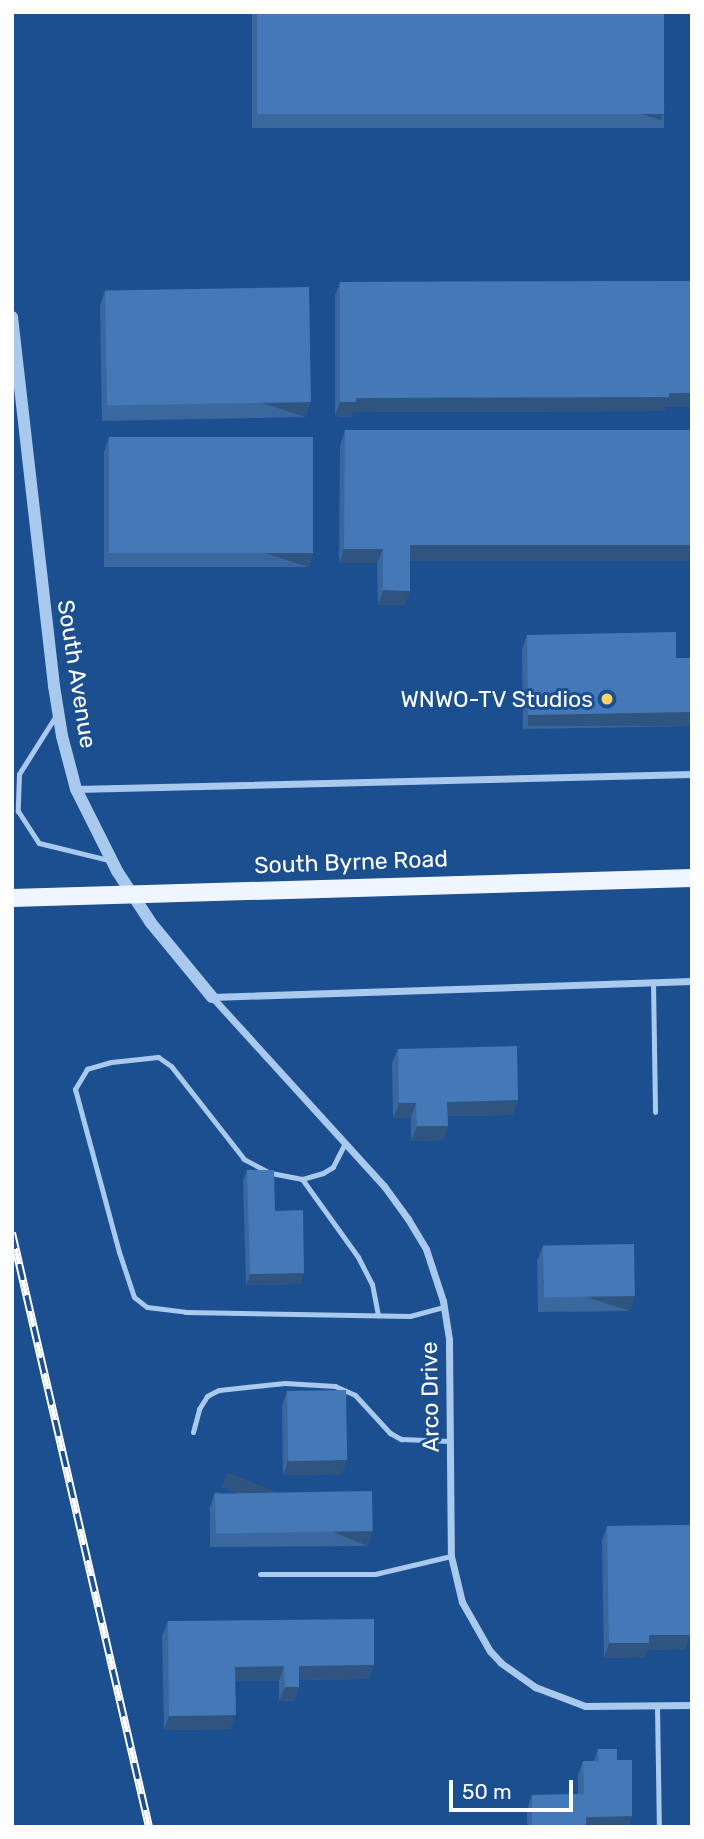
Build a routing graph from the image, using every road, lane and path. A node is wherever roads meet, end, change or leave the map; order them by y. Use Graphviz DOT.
graph roads {
  1 [pos="12,317"];
  2 [pos="58,710"];
  3 [pos="692,774"];
  4 [pos="76,789"];
  5 [pos="111,860"];
  6 [pos="692,878"];
  7 [pos="12,898"];
  8 [pos="692,981"];
  9 [pos="653,982"];
  10 [pos="212,997"];
  11 [pos="655,1112"];
  12 [pos="345,1143"];
  13 [pos="302,1179"];
  14 [pos="444,1307"];
  15 [pos="378,1315"];
  16 [pos="193,1432"];
  17 [pos="450,1441"];
  18 [pos="451,1556"];
  19 [pos="260,1574"];
  20 [pos="692,1705"];
  21 [pos="657,1706"];
  22 [pos="659,1827"];
  1 -- 2 [label="street, South Avenue"];
  2 -- 4 [label="street, South Avenue"];
  2 -- 5 [label="lane"];
  3 -- 4 [label="street"];
  4 -- 5 [label="street, South Avenue"];
  5 -- 10 [label="street, South Avenue"];
  6 -- 7 [label="main road, South Byrne Road"];
  8 -- 9 [label="street"];
  9 -- 10 [label="street"];
  9 -- 11 [label="lane"];
  10 -- 12 [label="street, Arco Drive"];
  12 -- 13 [label="lane"];
  12 -- 14 [label="street, Arco Drive"];
  13 -- 15 [label="lane"];
  13 -- 15 [label="lane"];
  14 -- 15 [label="lane"];
  14 -- 17 [label="street, Arco Drive"];
  16 -- 17 [label="lane"];
  17 -- 18 [label="street, Arco Drive"];
  18 -- 19 [label="lane"];
  18 -- 21 [label="street, Arco Drive"];
  20 -- 21 [label="street, Arco Drive"];
  21 -- 22 [label="lane"];
}
